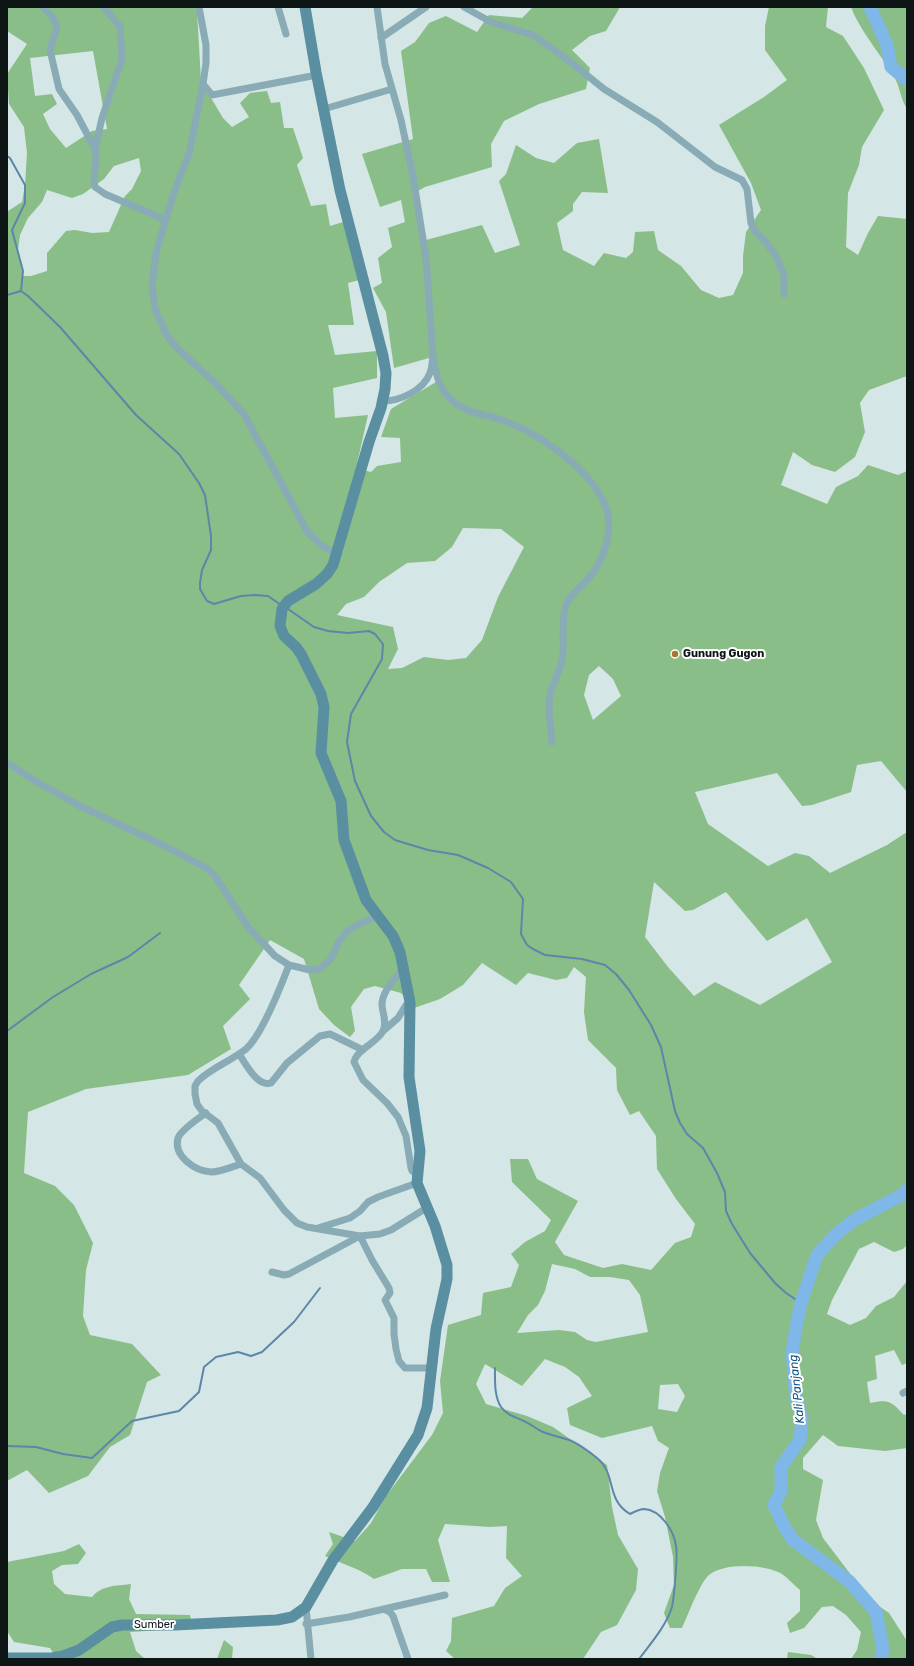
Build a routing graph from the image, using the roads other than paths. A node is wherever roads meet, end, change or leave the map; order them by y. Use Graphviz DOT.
graph roads {
  1 [pos="43,7"];
  2 [pos="103,7"];
  3 [pos="199,7"];
  4 [pos="278,7"];
  5 [pos="305,7"];
  6 [pos="377,7"];
  7 [pos="426,7"];
  8 [pos="464,7"];
  9 [pos="286,34"];
  10 [pos="381,38"];
  11 [pos="317,75"];
  12 [pos="203,84"];
  13 [pos="392,89"];
  14 [pos="324,109"];
  15 [pos="95,149"];
  16 [pos="166,220"];
  17 [pos="784,294"];
  18 [pos="433,357"];
  19 [pos="382,401"];
  20 [pos="337,554"];
  21 [pos="552,742"];
  22 [pos="7,762"];
  23 [pos="378,916"];
  24 [pos="289,965"];
  25 [pos="403,969"];
  26 [pos="410,1002"];
  27 [pos="383,1031"];
  28 [pos="363,1050"];
  29 [pos="239,1054"];
  30 [pos="206,1113"];
  31 [pos="241,1164"];
  32 [pos="417,1178"];
  33 [pos="428,1207"];
  34 [pos="316,1229"];
  35 [pos="360,1236"];
  36 [pos="272,1272"];
  37 [pos="431,1368"];
  38 [pos="445,1595"];
  39 [pos="306,1607"];
  40 [pos="384,1610"];
  41 [pos="306,1624"];
  42 [pos="7,1658"];
  43 [pos="311,1659"];
  44 [pos="408,1659"];
  1 -- 15 [label="street"];
  2 -- 15 [label="street"];
  3 -- 12 [label="street"];
  4 -- 9 [label="street"];
  5 -- 11 [label="street"];
  6 -- 10 [label="street"];
  7 -- 10 [label="street"];
  8 -- 17 [label="street"];
  10 -- 13 [label="street"];
  11 -- 12 [label="street"];
  11 -- 14 [label="street"];
  12 -- 16 [label="street"];
  13 -- 14 [label="street"];
  13 -- 18 [label="street"];
  14 -- 19 [label="street"];
  15 -- 16 [label="street"];
  16 -- 20 [label="street"];
  18 -- 19 [label="street"];
  18 -- 21 [label="street"];
  19 -- 20 [label="street"];
  20 -- 23 [label="street"];
  22 -- 24 [label="street"];
  23 -- 24 [label="street"];
  23 -- 25 [label="street"];
  24 -- 29 [label="street"];
  25 -- 26 [label="street"];
  25 -- 27 [label="street"];
  26 -- 27 [label="street"];
  26 -- 32 [label="street"];
  27 -- 28 [label="street"];
  28 -- 29 [label="street"];
  28 -- 32 [label="street"];
  29 -- 30 [label="street"];
  30 -- 31 [label="street"];
  30 -- 31 [label="street"];
  31 -- 34 [label="street"];
  32 -- 33 [label="street"];
  32 -- 34 [label="street"];
  33 -- 35 [label="street"];
  33 -- 37 [label="street"];
  34 -- 35 [label="street"];
  35 -- 36 [label="street"];
  35 -- 37 [label="street"];
  37 -- 39 [label="street"];
  38 -- 40 [label="street"];
  39 -- 41 [label="street"];
  39 -- 42 [label="street, Sumber"];
  40 -- 41 [label="street"];
  40 -- 44 [label="street"];
  41 -- 43 [label="street"];
}
